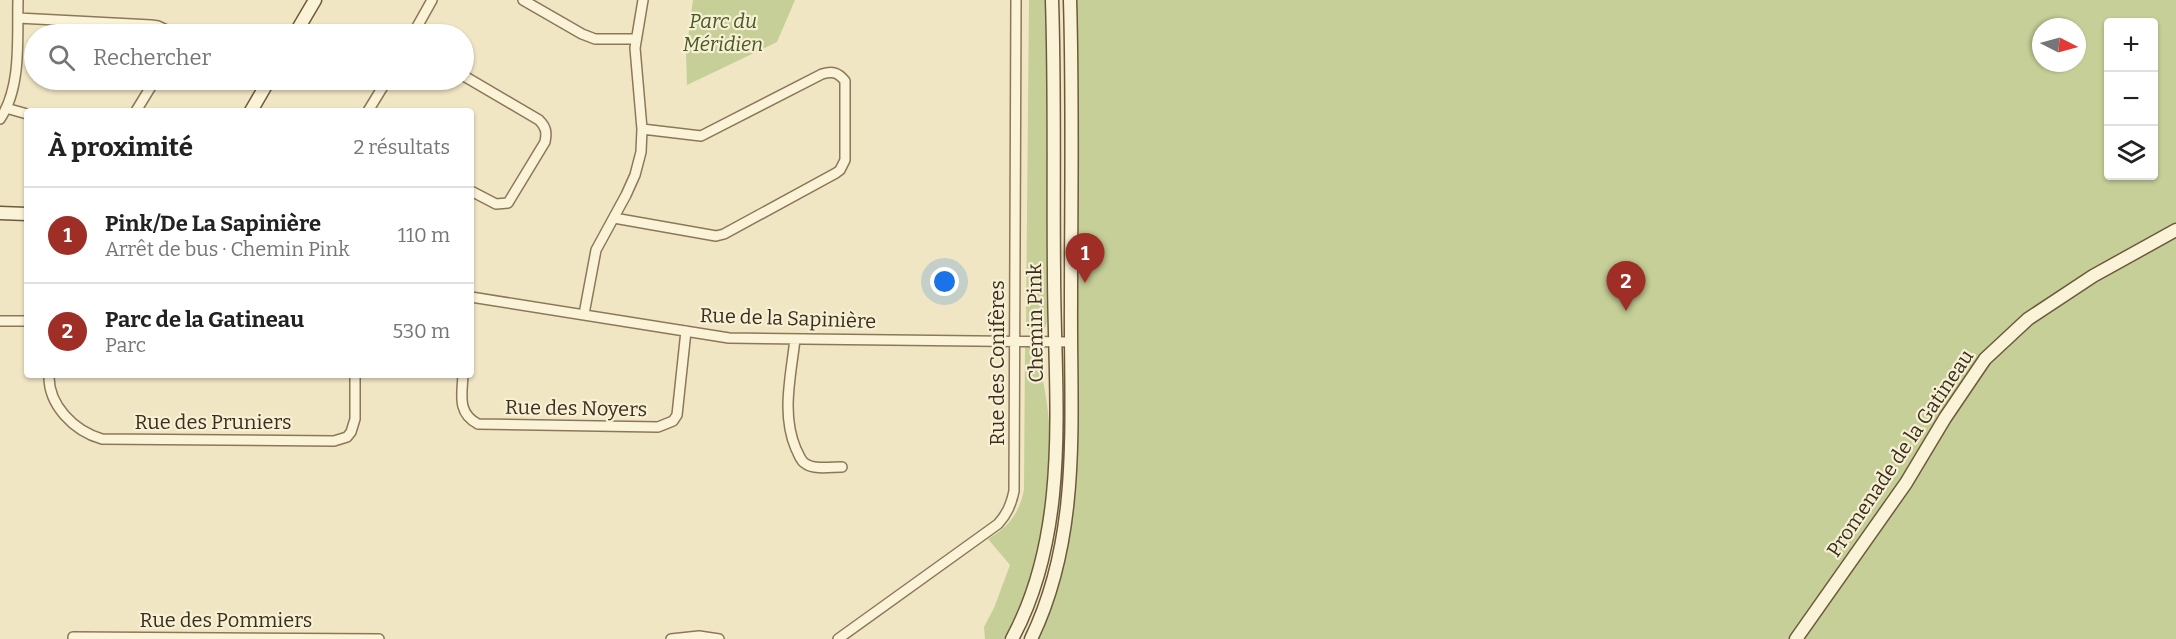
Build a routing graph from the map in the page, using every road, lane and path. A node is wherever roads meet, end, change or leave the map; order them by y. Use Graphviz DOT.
graph roads {
  1 [pos="18,0"];
  2 [pos="432,0"];
  3 [pos="523,0"];
  4 [pos="643,0"];
  5 [pos="1016,0"];
  6 [pos="1052,0"];
  7 [pos="1070,0"];
  8 [pos="310,2"];
  9 [pos="18,18"];
  10 [pos="132,24"];
  11 [pos="300,24"];
  12 [pos="419,24"];
  13 [pos="636,39"];
  14 [pos="474,82"];
  15 [pos="149,90"];
  16 [pos="263,90"];
  17 [pos="381,90"];
  18 [pos="6,108"];
  19 [pos="138,108"];
  20 [pos="253,108"];
  21 [pos="370,108"];
  22 [pos="24,113"];
  23 [pos="0,120"];
  24 [pos="642,129"];
  25 [pos="474,193"];
  26 [pos="0,213"];
  27 [pos="24,214"];
  28 [pos="614,218"];
  29 [pos="2176,230"];
  30 [pos="474,297"];
  31 [pos="584,314"];
  32 [pos="0,321"];
  33 [pos="24,321"];
  34 [pos="686,332"];
  35 [pos="795,339"];
  36 [pos="1015,342"];
  37 [pos="1054,342"];
  38 [pos="1071,342"];
  39 [pos="49,378"];
  40 [pos="355,378"];
  41 [pos="463,378"];
  42 [pos="842,467"];
  43 [pos="73,637"];
  44 [pos="379,639"];
  45 [pos="671,639"];
  46 [pos="719,639"];
  47 [pos="838,639"];
  48 [pos="1012,639"];
  49 [pos="1031,639"];
  50 [pos="1796,639"];
  1 -- 9 [label="street"];
  2 -- 12 [label="street"];
  3 -- 13 [label="street"];
  4 -- 13 [label="street"];
  5 -- 36 [label="street, Rue des Conifères"];
  6 -- 37 [label="main road, Chemin Pink"];
  7 -- 38 [label="main road, Chemin Pink"];
  8 -- 11 [label="main road"];
  9 -- 10 [label="street"];
  9 -- 18 [label="street"];
  13 -- 24 [label="street"];
  14 -- 25 [label="street"];
  15 -- 19 [label="street"];
  16 -- 20 [label="main road"];
  17 -- 21 [label="street"];
  18 -- 22 [label="street"];
  18 -- 23 [label="street"];
  24 -- 28 [label="street"];
  24 -- 28 [label="street"];
  26 -- 27 [label="main road"];
  28 -- 31 [label="street"];
  29 -- 50 [label="main road, Promenade de la Gatineau"];
  30 -- 31 [label="street, Rue de la Sapinière"];
  31 -- 34 [label="street, Rue de la Sapinière"];
  32 -- 33 [label="street"];
  34 -- 35 [label="street, Rue de la Sapinière"];
  34 -- 41 [label="street, Rue des Noyers"];
  35 -- 36 [label="street, Rue de la Sapinière"];
  35 -- 42 [label="street"];
  36 -- 37 [label="street, Rue de la Sapinière"];
  36 -- 47 [label="street, Rue des Conifères"];
  37 -- 38 [label="street, Rue de la Sapinière"];
  37 -- 48 [label="main road, Chemin Pink"];
  38 -- 49 [label="main road, Chemin Pink"];
  39 -- 40 [label="street, Rue des Pruniers"];
  43 -- 44 [label="street, Rue des Pommiers"];
  45 -- 46 [label="street"];
}
